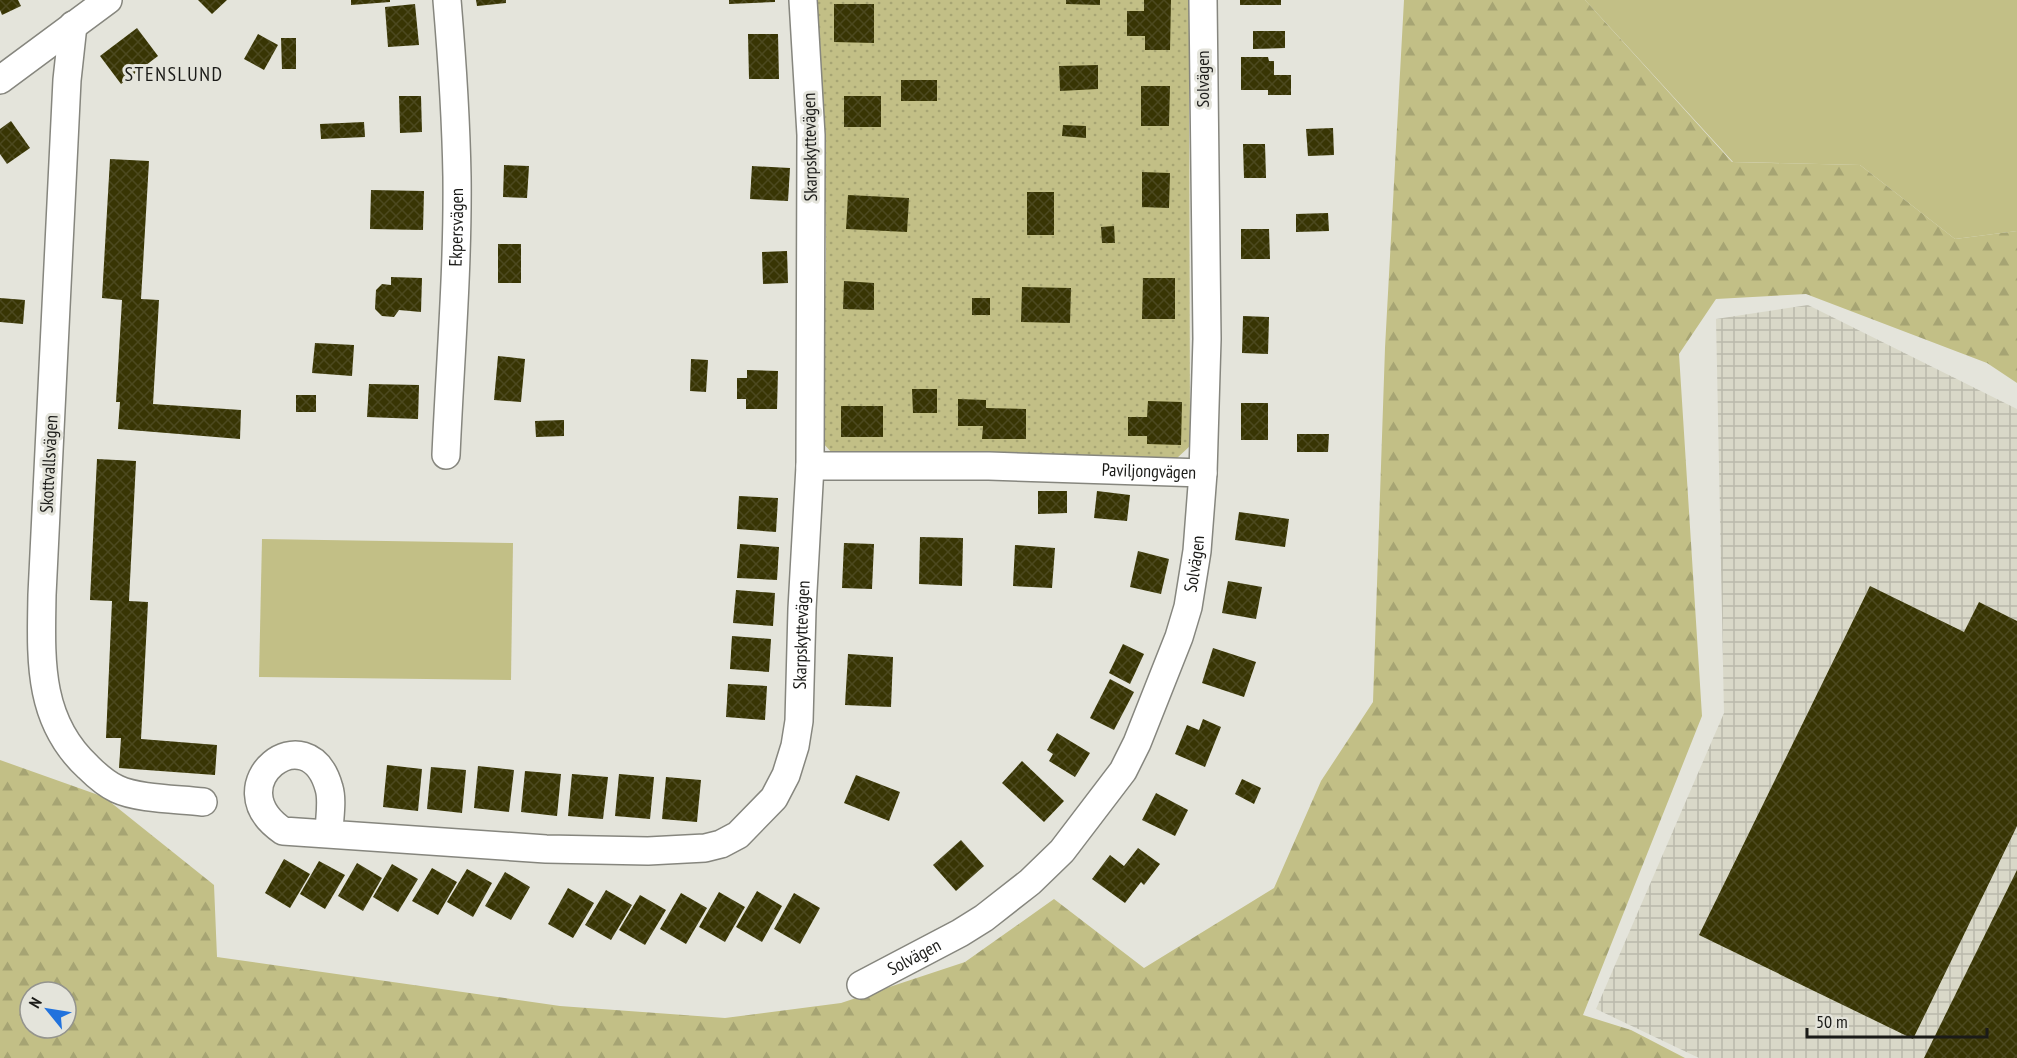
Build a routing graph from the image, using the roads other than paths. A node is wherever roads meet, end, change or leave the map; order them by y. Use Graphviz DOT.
graph roads {
  1 [pos="108,0"];
  2 [pos="447,0"];
  3 [pos="803,0"];
  4 [pos="1203,0"];
  5 [pos="73,25"];
  6 [pos="0,80"];
  7 [pos="446,455"];
  8 [pos="810,466"];
  9 [pos="1198,473"];
  10 [pos="203,802"];
  11 [pos="329,834"];
  12 [pos="861,986"];
  1 -- 5 [label="street"];
  2 -- 7 [label="street, Ekpersvägen"];
  3 -- 8 [label="street, Skarpskyttevägen"];
  4 -- 9 [label="street, Solvägen"];
  5 -- 6 [label="street"];
  5 -- 10 [label="street, Skottvallsvägen"];
  8 -- 9 [label="street, Paviljongvägen"];
  8 -- 11 [label="street, Skarpskyttevägen"];
  9 -- 12 [label="street, Solvägen"];
}
